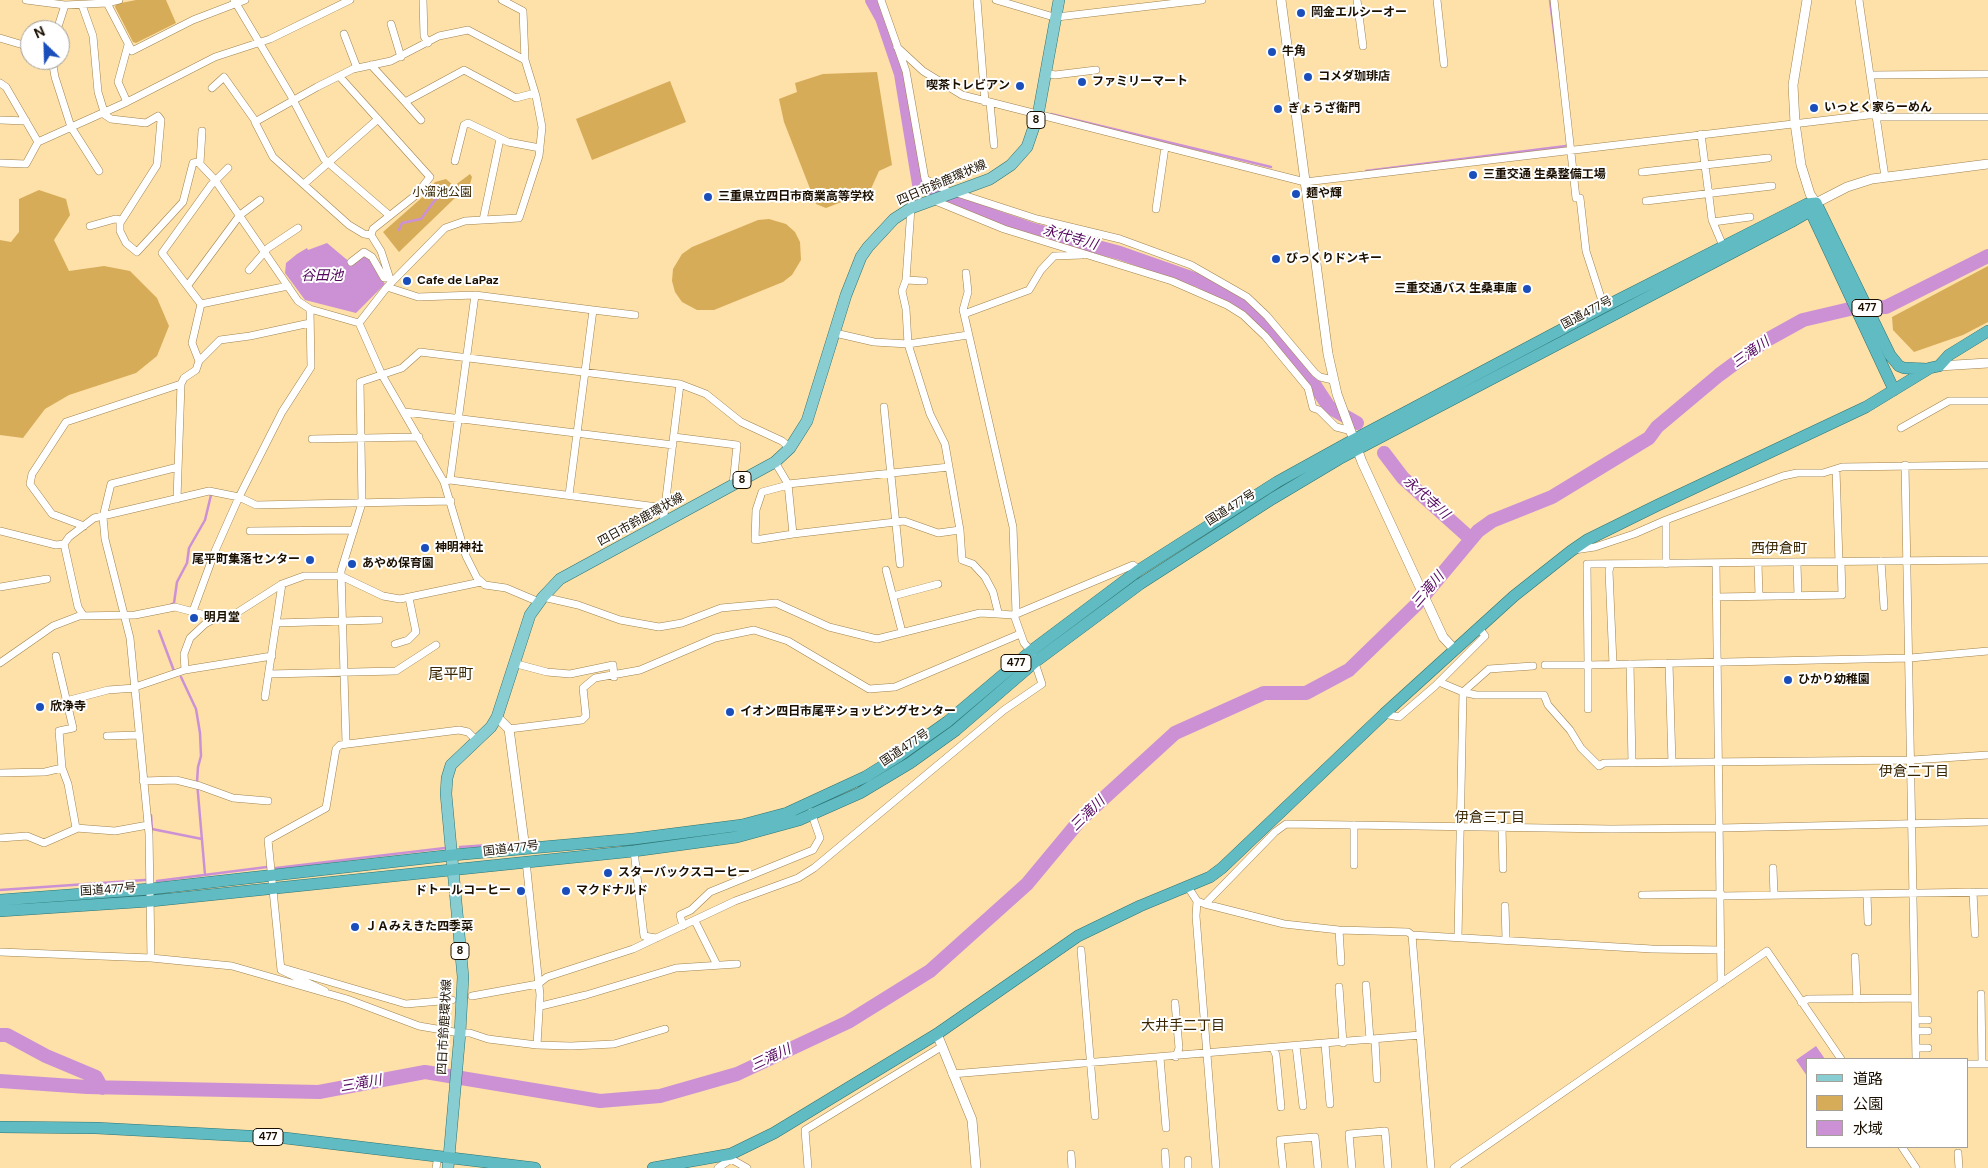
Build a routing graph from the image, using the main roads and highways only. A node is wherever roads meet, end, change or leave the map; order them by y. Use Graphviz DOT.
graph roads {
  1 [pos="1059,0"];
  2 [pos="1811,203"];
  3 [pos="1825,233"];
  4 [pos="1686,276"];
  5 [pos="1604,307"];
  6 [pos="1988,331"];
  7 [pos="1935,367"];
  8 [pos="1892,385"];
  9 [pos="1351,436"];
  10 [pos="810,809"];
  11 [pos="453,856"];
  12 [pos="454,870"];
  13 [pos="151,895"];
  14 [pos="0,900"];
  15 [pos="0,911"];
  16 [pos="0,1127"];
  17 [pos="448,1161"];
  18 [pos="518,1167"];
  19 [pos="535,1168"];
  20 [pos="653,1168"];
  1 -- 11 [label="main road, 四日市鈴鹿環状線 / 8"];
  2 -- 3 [label="highway, 477"];
  2 -- 4 [label="highway, 国道477号 / 477"];
  2 -- 5 [label="highway, 国道477号 / 477"];
  3 -- 7 [label="highway, 477"];
  3 -- 8 [label="highway, 477"];
  4 -- 5 [label="highway"];
  4 -- 9 [label="highway, 国道477号 / 477"];
  5 -- 9 [label="highway, 国道477号 / 477"];
  6 -- 7 [label="highway"];
  7 -- 8 [label="highway"];
  8 -- 20 [label="highway"];
  9 -- 10 [label="highway, 国道477号 / 477"];
  9 -- 10 [label="highway, 国道477号 / 477"];
  10 -- 11 [label="highway, 国道477号 / 477"];
  10 -- 12 [label="highway, 国道477号 / 477"];
  11 -- 12 [label="main road, 四日市鈴鹿環状線 / 8"];
  11 -- 13 [label="highway, 国道477号 / 477"];
  12 -- 13 [label="highway, 国道477号 / 477"];
  12 -- 17 [label="main road, 四日市鈴鹿環状線 / 8"];
  13 -- 14 [label="highway, 国道477号 / 477"];
  13 -- 15 [label="highway, 国道477号 / 477"];
  16 -- 17 [label="highway, 477"];
  17 -- 18 [label="highway, 477"];
  18 -- 19 [label="highway, 477"];
}
